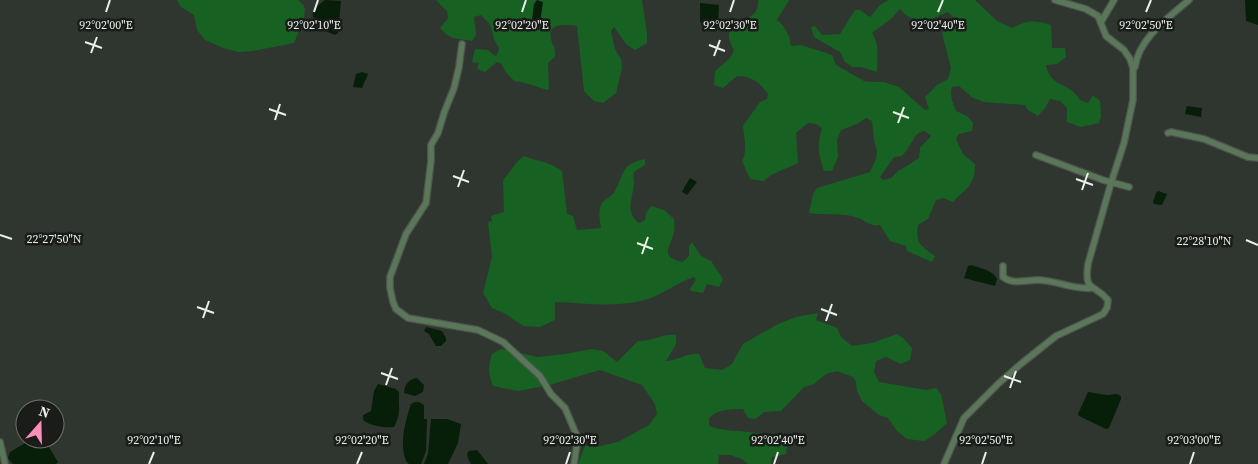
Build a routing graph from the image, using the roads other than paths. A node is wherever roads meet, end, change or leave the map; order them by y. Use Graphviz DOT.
graph roads {
  1 [pos="1055,0"];
  2 [pos="1114,0"];
  3 [pos="1188,0"];
  4 [pos="1101,22"];
  5 [pos="462,44"];
  6 [pos="1133,71"];
  7 [pos="1168,133"];
  8 [pos="1036,155"];
  9 [pos="1258,158"];
  10 [pos="1111,183"];
  11 [pos="1129,187"];
  12 [pos="1003,266"];
  13 [pos="1091,288"];
  14 [pos="0,442"];
  15 [pos="5,464"];
  16 [pos="574,464"];
  17 [pos="944,464"];
  1 -- 4 [label="street"];
  2 -- 4 [label="street"];
  3 -- 6 [label="street"];
  4 -- 6 [label="street"];
  5 -- 16 [label="street"];
  6 -- 10 [label="street"];
  7 -- 9 [label="street"];
  8 -- 10 [label="street"];
  10 -- 11 [label="street"];
  10 -- 13 [label="street"];
  12 -- 13 [label="street"];
  13 -- 17 [label="street"];
  14 -- 15 [label="street"];
}
